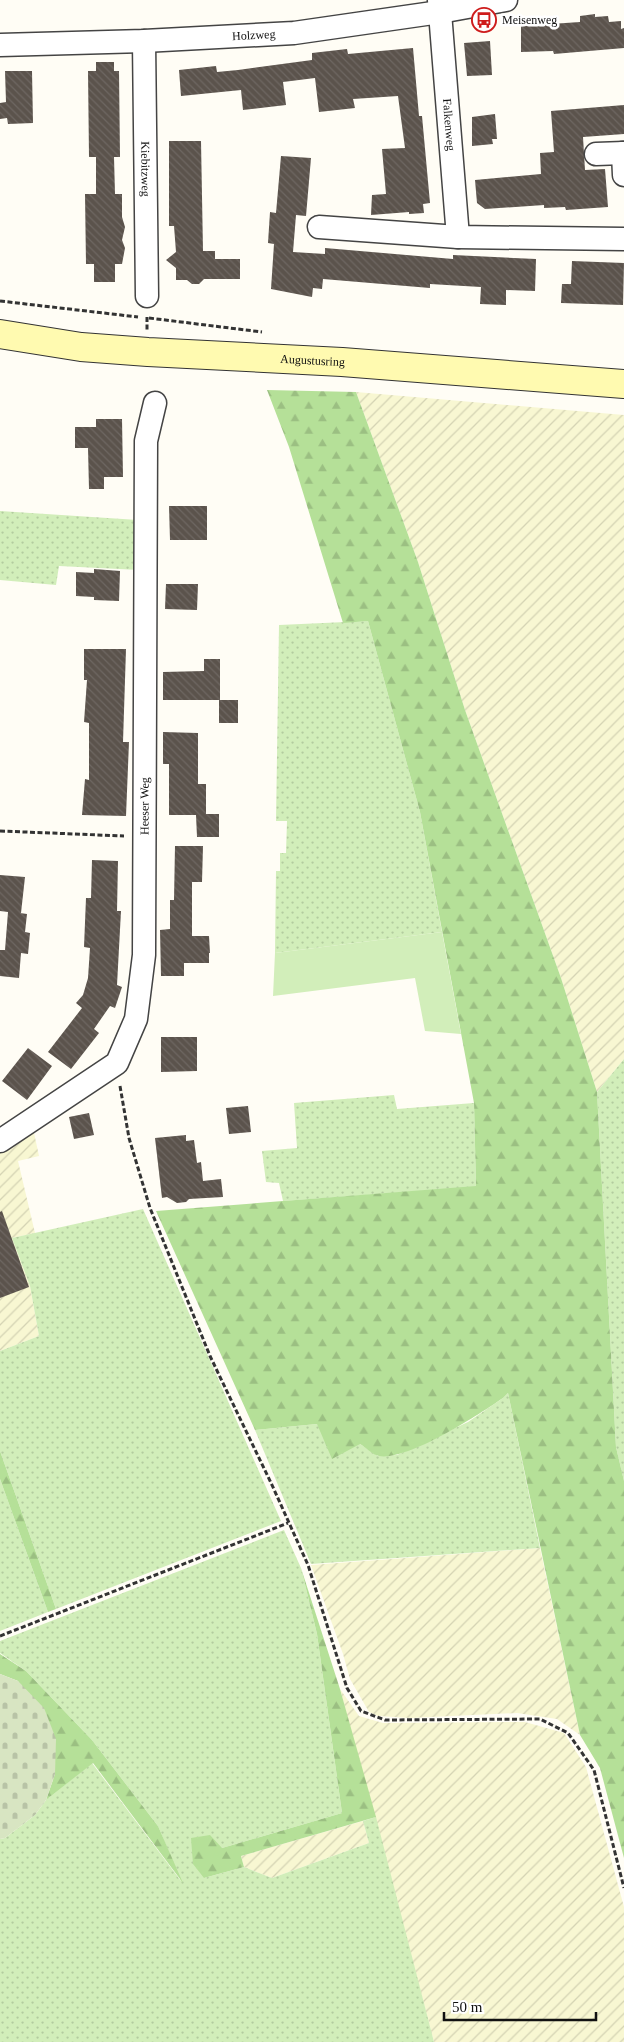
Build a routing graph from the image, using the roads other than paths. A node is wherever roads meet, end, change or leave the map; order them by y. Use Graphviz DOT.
graph roads {
  1 [pos="506,0"];
  2 [pos="440,6"];
  3 [pos="144,41"];
  4 [pos="0,45"];
  5 [pos="596,154"];
  6 [pos="624,160"];
  7 [pos="319,227"];
  8 [pos="458,236"];
  9 [pos="624,239"];
  10 [pos="147,296"];
  11 [pos="0,334"];
  12 [pos="624,384"];
  13 [pos="155,403"];
  14 [pos="0,1141"];
  1 -- 2 [label="street, Holzweg"];
  2 -- 3 [label="street, Holzweg"];
  2 -- 8 [label="street, Falkenweg"];
  3 -- 4 [label="street, Holzweg"];
  3 -- 10 [label="street, Kiebitzweg"];
  5 -- 6 [label="street"];
  7 -- 8 [label="street"];
  8 -- 9 [label="street"];
  11 -- 12 [label="main road, Augustusring"];
  13 -- 14 [label="street, Heeser Weg"];
}
